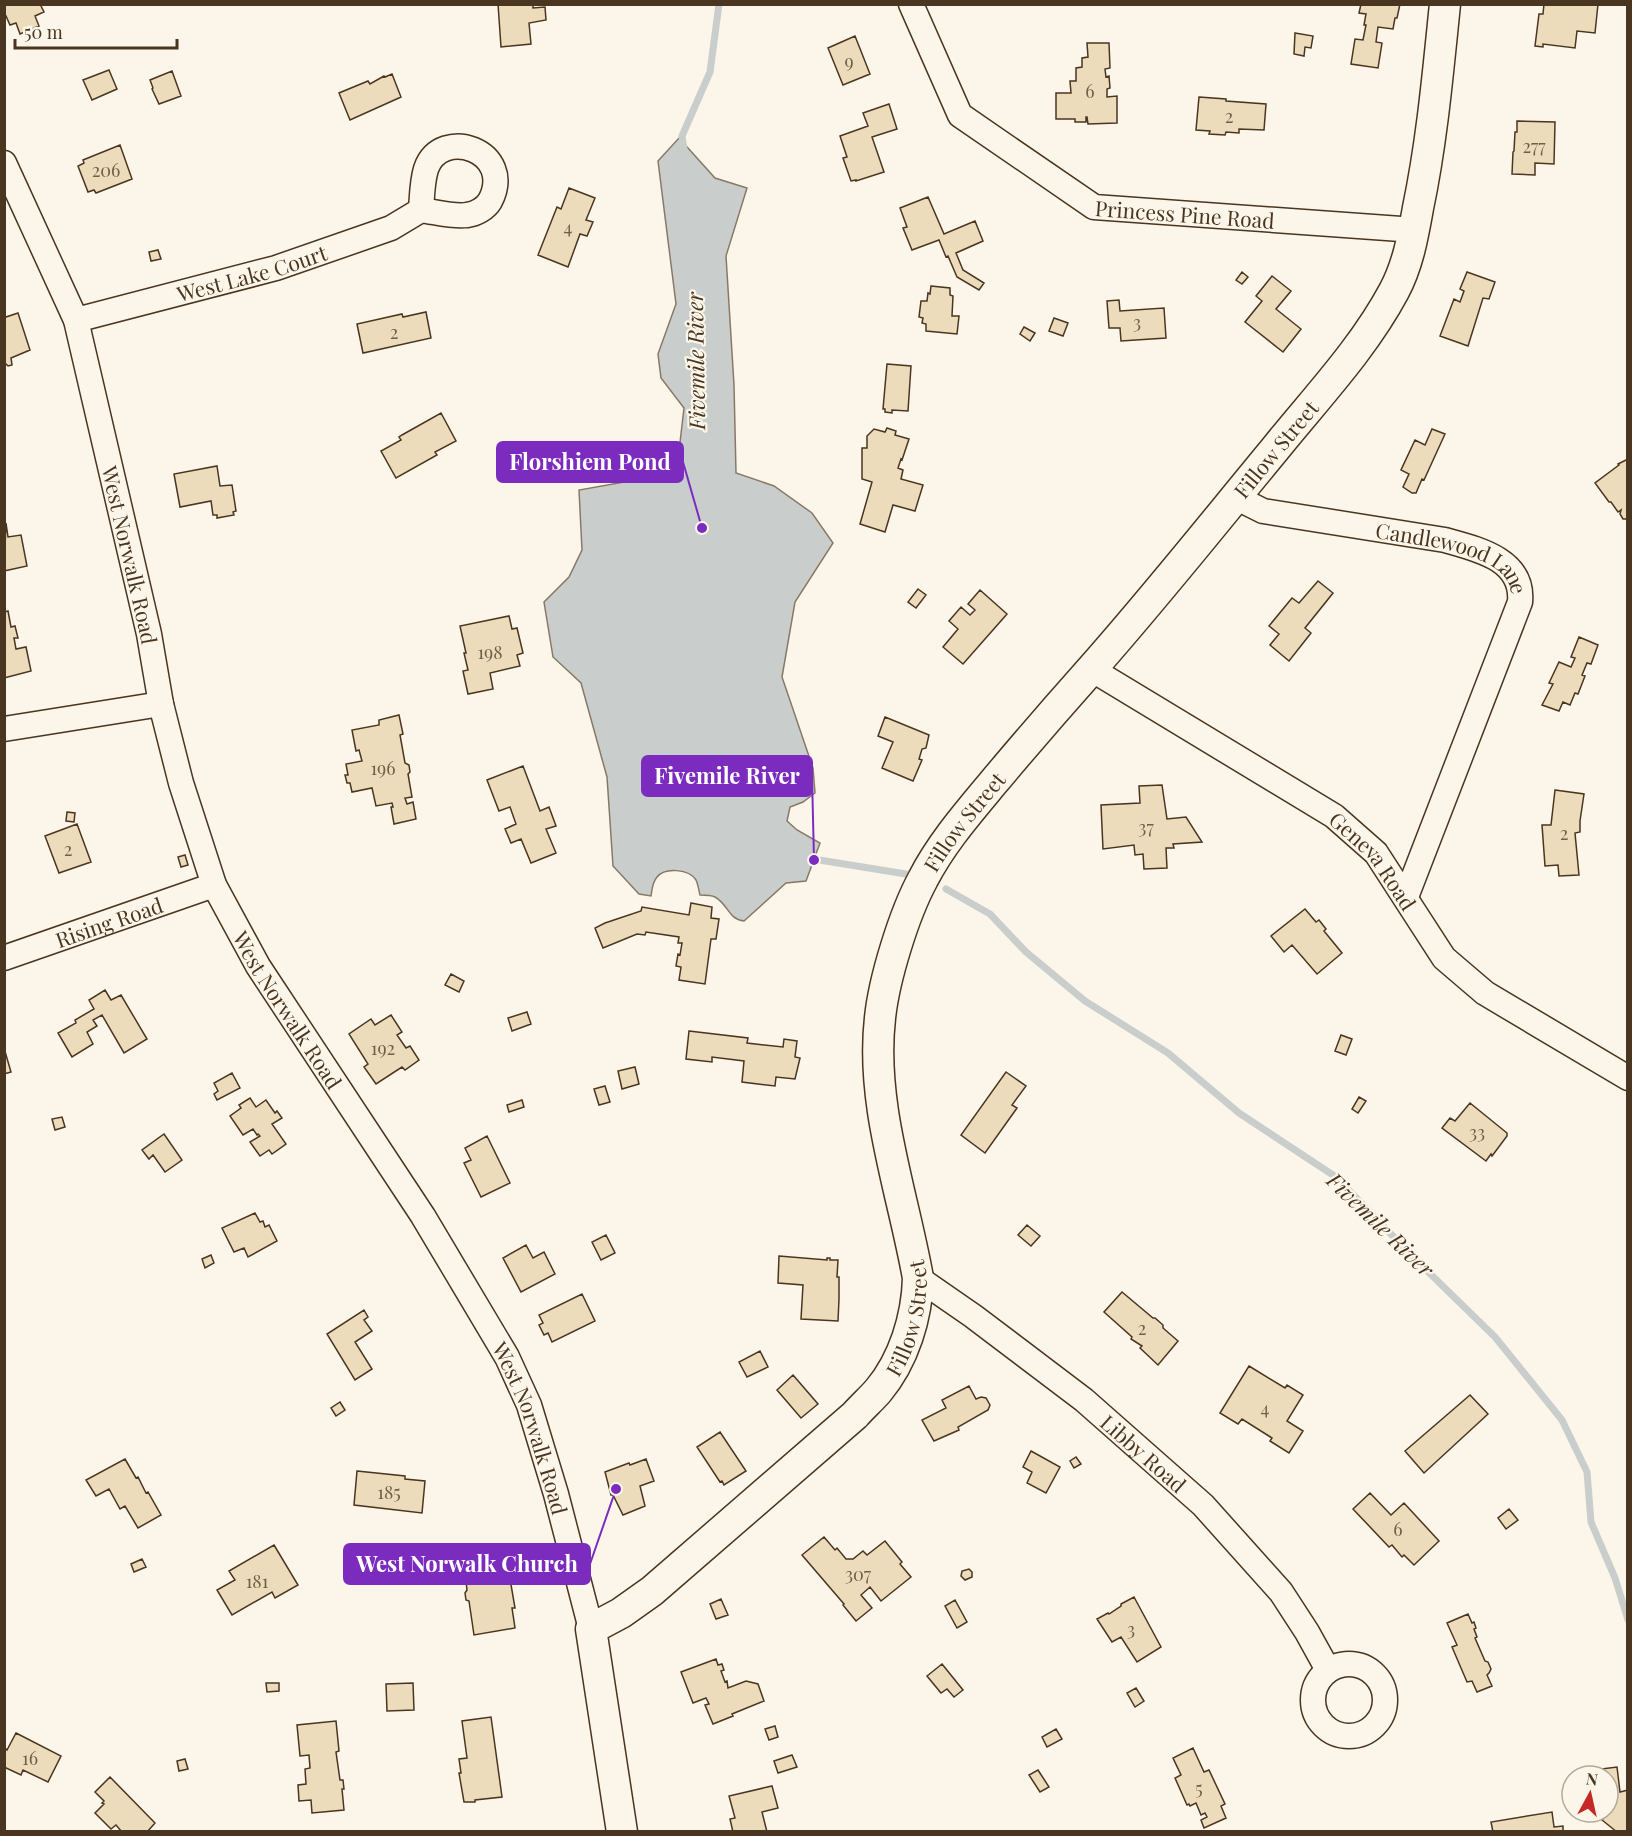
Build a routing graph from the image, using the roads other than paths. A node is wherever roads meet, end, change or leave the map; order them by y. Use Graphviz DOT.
graph roads {
  1 [pos="911,4"];
  2 [pos="1445,4"];
  3 [pos="4,163"];
  4 [pos="421,210"];
  5 [pos="1415,230"];
  6 [pos="76,320"];
  7 [pos="1235,497"];
  8 [pos="1091,669"];
  9 [pos="161,704"];
  10 [pos="4,729"];
  11 [pos="214,885"];
  12 [pos="1406,897"];
  13 [pos="4,958"];
  14 [pos="1628,1078"];
  15 [pos="918,1278"];
  16 [pos="591,1629"];
  17 [pos="1328,1670"];
  18 [pos="622,1832"];
  1 -- 5 [label="street, Princess Pine Road"];
  2 -- 5 [label="main road, Fillow Street"];
  3 -- 6 [label="street, West Norwalk Road"];
  4 -- 6 [label="street, West Lake Court"];
  5 -- 7 [label="main road, Fillow Street"];
  6 -- 9 [label="street, West Norwalk Road"];
  7 -- 8 [label="main road, Fillow Street"];
  7 -- 12 [label="street, Candlewood Lane"];
  8 -- 12 [label="street, Geneva Road"];
  8 -- 15 [label="main road, Fillow Street"];
  9 -- 10 [label="street"];
  9 -- 11 [label="street, West Norwalk Road"];
  11 -- 13 [label="street, Rising Road"];
  11 -- 16 [label="street, West Norwalk Road"];
  12 -- 14 [label="street, Geneva Road"];
  15 -- 16 [label="main road, Fillow Street"];
  15 -- 17 [label="street, Libby Road"];
  16 -- 18 [label="main road, West Norwalk Road"];
}
